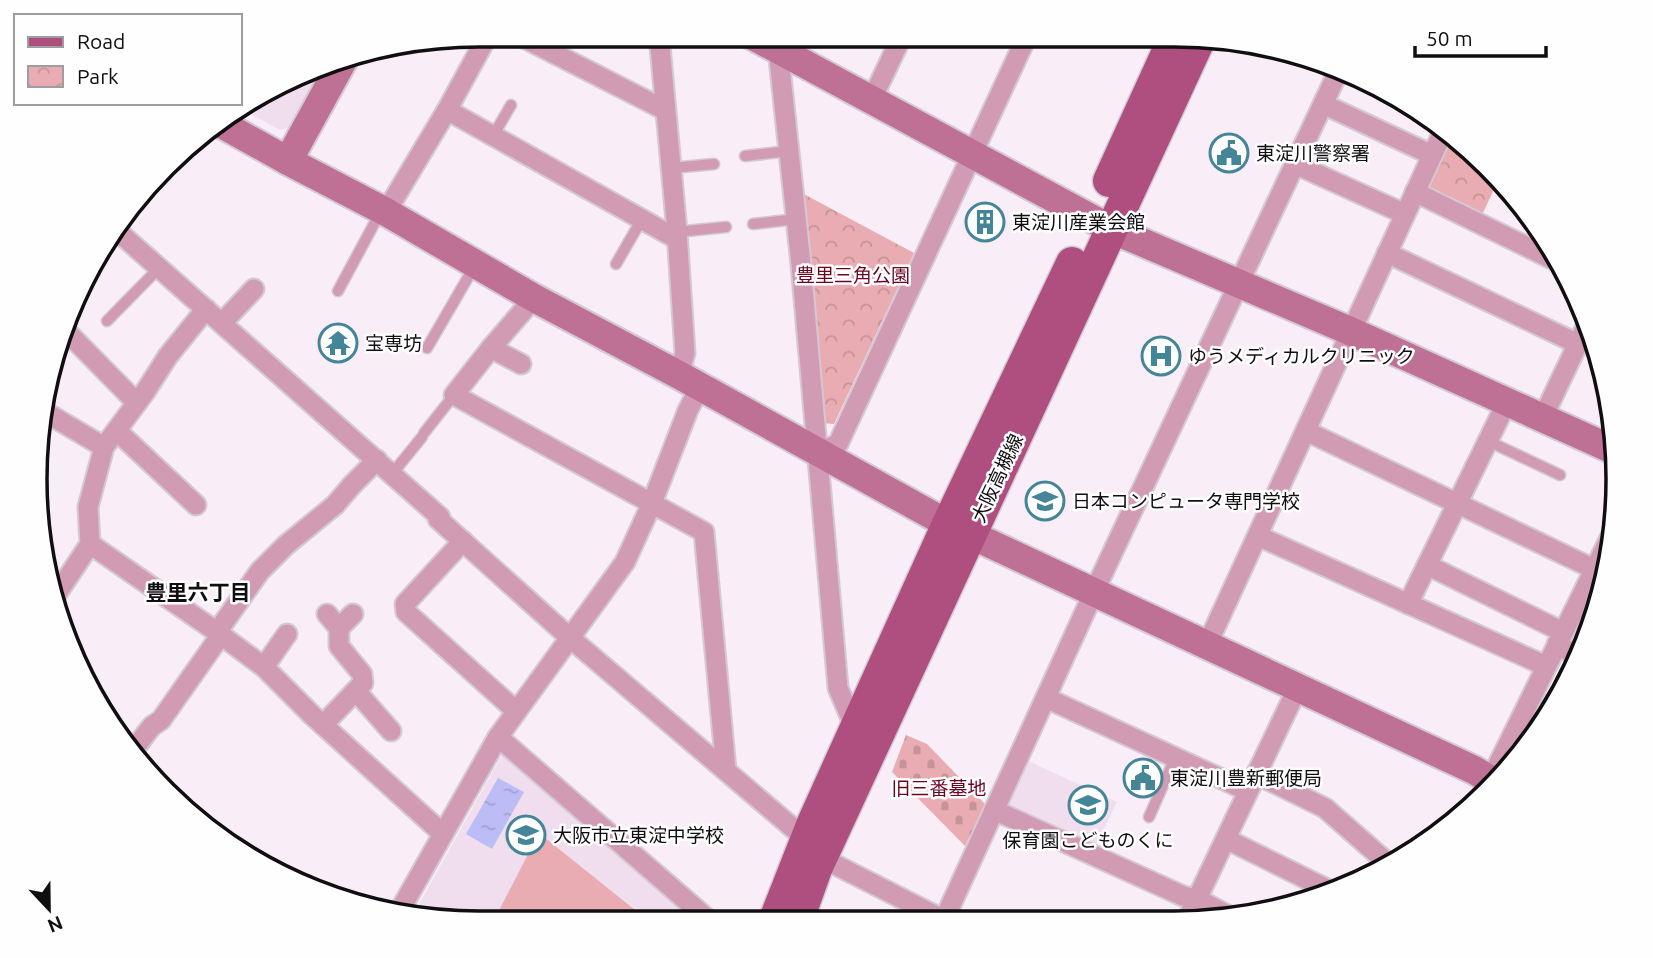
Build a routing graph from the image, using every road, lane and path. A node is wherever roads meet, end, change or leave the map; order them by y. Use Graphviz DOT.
graph roads {
  1 [pos="481,47"];
  2 [pos="541,47"];
  3 [pos="660,47"];
  4 [pos="779,47"];
  5 [pos="786,47"];
  6 [pos="897,47"];
  7 [pos="1022,47"];
  8 [pos="1171,47"];
  9 [pos="1195,48"];
  10 [pos="337,71"];
  11 [pos="1335,78"];
  12 [pos="872,99"];
  13 [pos="1323,104"];
  14 [pos="511,105"];
  15 [pos="446,110"];
  16 [pos="665,110"];
  17 [pos="228,128"];
  18 [pos="493,136"];
  19 [pos="1440,138"];
  20 [pos="789,151"];
  21 [pos="972,155"];
  22 [pos="1432,155"];
  23 [pos="745,156"];
  24 [pos="288,161"];
  25 [pos="714,164"];
  26 [pos="1295,164"];
  27 [pos="671,168"];
  28 [pos="1415,192"];
  29 [pos="384,211"];
  30 [pos="1405,214"];
  31 [pos="642,219"];
  32 [pos="796,219"];
  33 [pos="1102,223"];
  34 [pos="753,224"];
  35 [pos="726,227"];
  36 [pos="122,235"];
  37 [pos="677,235"];
  38 [pos="1387,253"];
  39 [pos="1543,254"];
  40 [pos="476,264"];
  41 [pos="616,264"];
  42 [pos="159,268"];
  43 [pos="1240,283"];
  44 [pos="254,289"];
  45 [pos="338,291"];
  46 [pos="534,298"];
  47 [pos="206,309"];
  48 [pos="107,321"];
  49 [pos="222,323"];
  50 [pos="1350,331"];
  51 [pos="71,336"];
  52 [pos="1581,337"];
  53 [pos="427,348"];
  54 [pos="491,348"];
  55 [pos="521,364"];
  56 [pos="689,381"];
  57 [pos="454,396"];
  58 [pos="1507,401"];
  59 [pos="136,402"];
  60 [pos="52,416"];
  61 [pos="1543,417"];
  62 [pos="117,430"];
  63 [pos="1306,431"];
  64 [pos="1488,440"];
  65 [pos="1604,446"];
  66 [pos="104,447"];
  67 [pos="817,453"];
  68 [pos="377,460"];
  69 [pos="392,474"];
  70 [pos="1560,475"];
  71 [pos="652,503"];
  72 [pos="1457,503"];
  73 [pos="196,505"];
  74 [pos="960,529"];
  75 [pos="1258,536"];
  76 [pos="463,541"];
  77 [pos="90,544"];
  78 [pos="1597,563"];
  79 [pos="1427,565"];
  80 [pos="1594,569"];
  81 [pos="61,587"];
  82 [pos="1094,592"];
  83 [pos="1408,604"];
  84 [pos="340,619"];
  85 [pos="217,632"];
  86 [pos="287,634"];
  87 [pos="569,637"];
  88 [pos="1564,643"];
  89 [pos="1207,645"];
  90 [pos="1546,666"];
  91 [pos="264,667"];
  92 [pos="1297,687"];
  93 [pos="356,691"];
  94 [pos="1046,698"];
  95 [pos="516,711"];
  96 [pos="323,725"];
  97 [pos="856,730"];
  98 [pos="391,731"];
  99 [pos="498,737"];
  100 [pos="138,744"];
  101 [pos="1175,758"];
  102 [pos="1500,763"];
  103 [pos="726,770"];
  104 [pos="1482,781"];
  105 [pos="1252,783"];
  106 [pos="994,810"];
  107 [pos="1149,817"];
  108 [pos="443,834"];
  109 [pos="1226,839"];
  110 [pos="814,849"];
  111 [pos="1381,858"];
  112 [pos="1320,885"];
  113 [pos="1197,900"];
  114 [pos="404,904"];
  115 [pos="1214,909"];
  116 [pos="1192,910"];
  117 [pos="699,911"];
  118 [pos="780,911"];
  119 [pos="801,911"];
  120 [pos="927,911"];
  121 [pos="949,911"];
  1 -- 15 [label="street"];
  2 -- 16 [label="street"];
  3 -- 16 [label="street"];
  4 -- 20 [label="street"];
  5 -- 12 [label="street"];
  6 -- 12 [label="street"];
  7 -- 21 [label="street"];
  8 -- 33 [label="main road, 大阪高槻線"];
  9 -- 33 [label="main road, 大阪高槻線"];
  10 -- 24 [label="street"];
  11 -- 13 [label="street"];
  12 -- 21 [label="street"];
  13 -- 22 [label="street"];
  13 -- 26 [label="street"];
  14 -- 18 [label="lane"];
  15 -- 18 [label="street"];
  15 -- 29 [label="street"];
  16 -- 27 [label="street"];
  17 -- 24 [label="street"];
  18 -- 31 [label="street"];
  19 -- 22 [label="street"];
  20 -- 23 [label="lane"];
  20 -- 32 [label="street"];
  21 -- 33 [label="street"];
  21 -- 67 [label="street"];
  22 -- 28 [label="street"];
  24 -- 29 [label="street"];
  25 -- 27 [label="lane"];
  26 -- 30 [label="street"];
  26 -- 43 [label="street"];
  27 -- 37 [label="street"];
  28 -- 30 [label="street"];
  28 -- 39 [label="street"];
  29 -- 40 [label="street"];
  29 -- 45 [label="lane"];
  30 -- 38 [label="street"];
  31 -- 37 [label="street"];
  31 -- 41 [label="lane"];
  32 -- 34 [label="lane"];
  32 -- 67 [label="street"];
  33 -- 43 [label="street"];
  33 -- 74 [label="main road, 大阪高槻線"];
  35 -- 37 [label="lane"];
  36 -- 42 [label="street"];
  37 -- 56 [label="street"];
  38 -- 50 [label="street"];
  38 -- 52 [label="street"];
  40 -- 46 [label="street"];
  40 -- 53 [label="lane"];
  42 -- 47 [label="street"];
  42 -- 48 [label="lane"];
  43 -- 50 [label="street"];
  43 -- 82 [label="street"];
  44 -- 49 [label="street"];
  46 -- 54 [label="street"];
  46 -- 56 [label="street"];
  47 -- 49 [label="street"];
  47 -- 59 [label="street"];
  49 -- 68 [label="street"];
  50 -- 58 [label="street"];
  50 -- 63 [label="street"];
  51 -- 59 [label="street"];
  52 -- 61 [label="street"];
  54 -- 55 [label="street"];
  54 -- 57 [label="street"];
  56 -- 67 [label="street"];
  56 -- 71 [label="street"];
  57 -- 69 [label="lane"];
  57 -- 71 [label="street"];
  58 -- 61 [label="street"];
  58 -- 64 [label="street"];
  59 -- 62 [label="street"];
  60 -- 66 [label="street"];
  61 -- 65 [label="street"];
  62 -- 66 [label="street"];
  62 -- 73 [label="street"];
  63 -- 72 [label="street"];
  63 -- 75 [label="street"];
  64 -- 70 [label="lane"];
  64 -- 72 [label="street"];
  66 -- 77 [label="street"];
  67 -- 74 [label="street"];
  67 -- 97 [label="street"];
  68 -- 69 [label="street"];
  68 -- 85 [label="street"];
  69 -- 76 [label="street"];
  71 -- 87 [label="street"];
  71 -- 103 [label="street"];
  72 -- 79 [label="street"];
  72 -- 80 [label="street"];
  74 -- 82 [label="street"];
  74 -- 97 [label="main road, 大阪高槻線"];
  74 -- 110 [label="main road, 大阪高槻線"];
  75 -- 83 [label="street"];
  75 -- 89 [label="street"];
  76 -- 87 [label="street"];
  76 -- 95 [label="street"];
  77 -- 81 [label="street"];
  77 -- 85 [label="street"];
  78 -- 80 [label="street"];
  79 -- 83 [label="street"];
  79 -- 88 [label="street"];
  80 -- 88 [label="street"];
  82 -- 89 [label="street"];
  82 -- 94 [label="street"];
  83 -- 90 [label="street"];
  84 -- 93 [label="street"];
  85 -- 91 [label="street"];
  85 -- 100 [label="street"];
  86 -- 91 [label="street"];
  87 -- 95 [label="street"];
  87 -- 103 [label="street"];
  88 -- 90 [label="street"];
  89 -- 92 [label="street"];
  90 -- 102 [label="street"];
  91 -- 96 [label="street"];
  92 -- 104 [label="street"];
  92 -- 105 [label="street"];
  93 -- 96 [label="street"];
  93 -- 98 [label="street"];
  94 -- 101 [label="street"];
  94 -- 106 [label="street"];
  95 -- 99 [label="street"];
  96 -- 108 [label="street"];
  97 -- 110 [label="main road, 大阪高槻線"];
  99 -- 108 [label="street"];
  99 -- 117 [label="street"];
  101 -- 105 [label="street"];
  101 -- 107 [label="lane"];
  103 -- 110 [label="street"];
  105 -- 109 [label="street"];
  105 -- 111 [label="street"];
  106 -- 113 [label="street"];
  106 -- 121 [label="street"];
  108 -- 114 [label="street"];
  109 -- 112 [label="street"];
  109 -- 113 [label="street"];
  110 -- 118 [label="main road, 大阪高槻線"];
  110 -- 119 [label="main road, 大阪高槻線"];
  110 -- 120 [label="street"];
  113 -- 115 [label="street"];
  113 -- 116 [label="street"];
}
